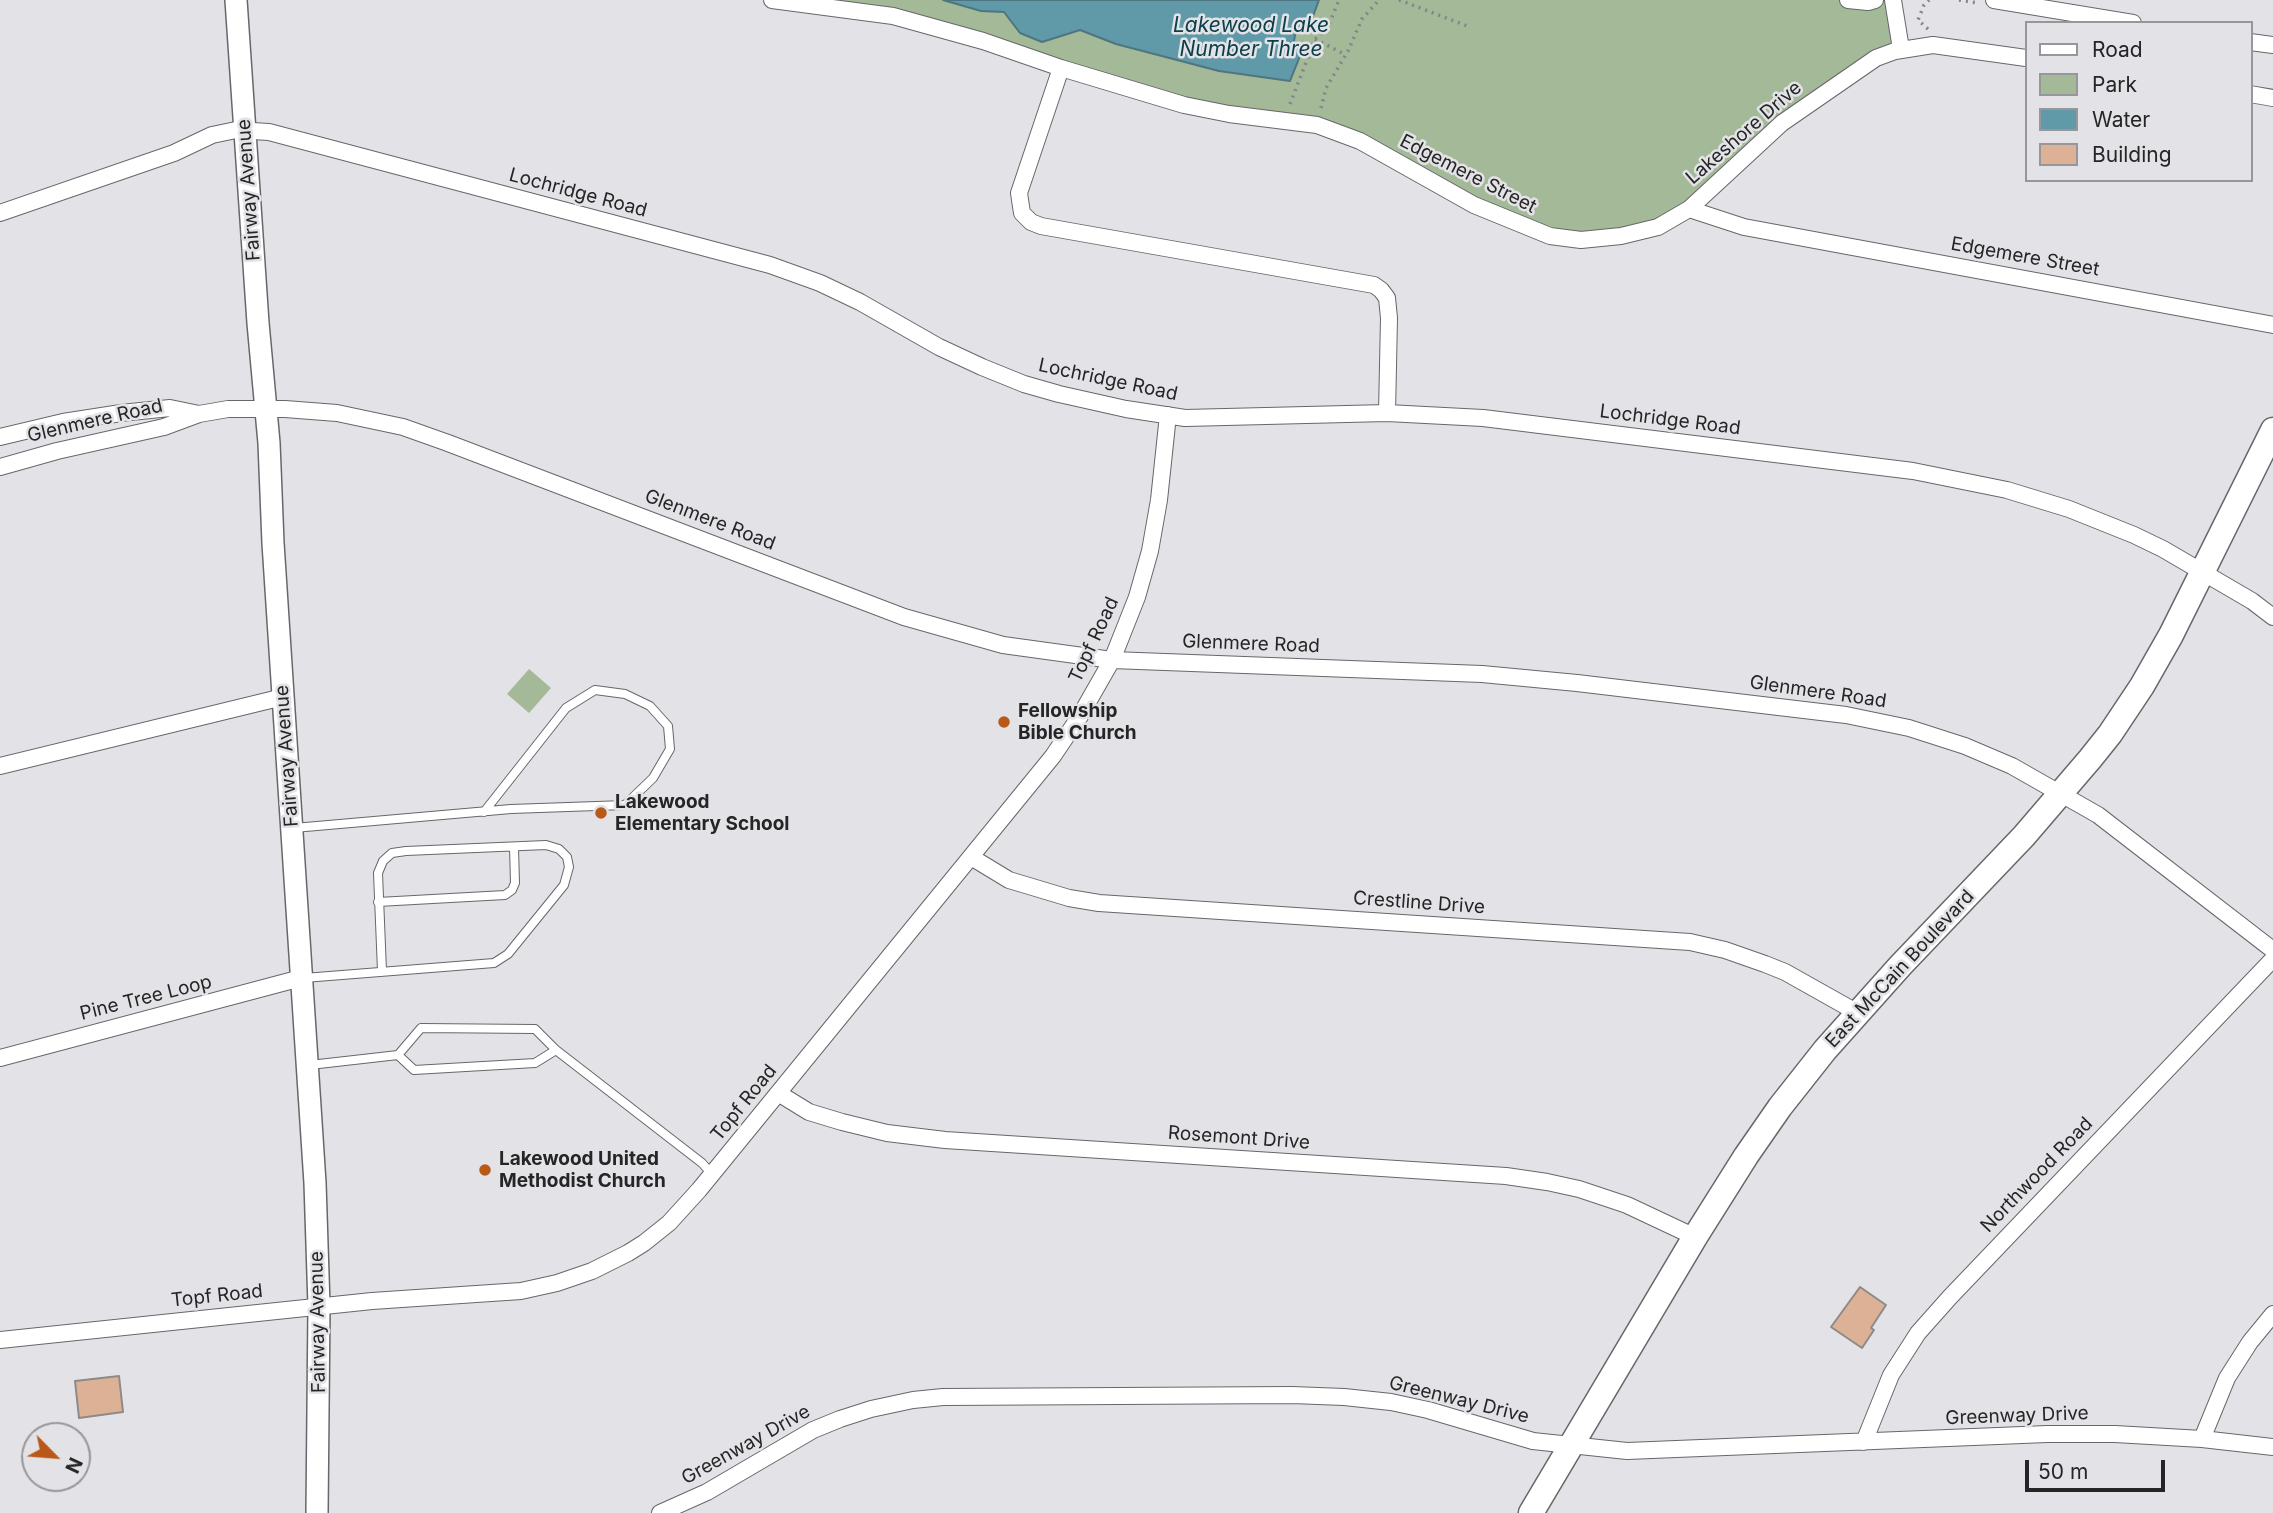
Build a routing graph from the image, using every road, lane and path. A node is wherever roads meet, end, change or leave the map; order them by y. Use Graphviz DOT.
graph roads {
  1 [pos="236,0"];
  2 [pos="772,0"];
  3 [pos="1339,0"];
  4 [pos="1379,0"];
  5 [pos="1398,0"];
  6 [pos="1848,0"];
  7 [pos="1875,0"];
  8 [pos="1893,0"];
  9 [pos="1994,0"];
  10 [pos="2121,21"];
  11 [pos="1470,27"];
  12 [pos="1315,39"];
  13 [pos="2252,42"];
  14 [pos="2273,46"];
  15 [pos="1901,49"];
  16 [pos="1346,55"];
  17 [pos="2024,58"];
  18 [pos="1061,68"];
  19 [pos="2252,94"];
  20 [pos="2273,98"];
  21 [pos="1284,119"];
  22 [pos="1317,125"];
  23 [pos="245,130"];
  24 [pos="1689,209"];
  25 [pos="0,213"];
  26 [pos="2273,325"];
  27 [pos="266,409"];
  28 [pos="1387,413"];
  29 [pos="199,414"];
  30 [pos="1168,415"];
  31 [pos="2273,430"];
  32 [pos="0,437"];
  33 [pos="0,467"];
  34 [pos="2203,572"];
  35 [pos="2273,617"];
  36 [pos="1112,660"];
  37 [pos="283,698"];
  38 [pos="0,766"];
  39 [pos="2060,793"];
  40 [pos="484,812"];
  41 [pos="292,828"];
  42 [pos="514,847"];
  43 [pos="971,857"];
  44 [pos="378,902"];
  45 [pos="2273,950"];
  46 [pos="2273,959"];
  47 [pos="382,971"];
  48 [pos="301,978"];
  49 [pos="1858,1013"];
  50 [pos="556,1051"];
  51 [pos="398,1055"];
  52 [pos="0,1058"];
  53 [pos="307,1065"];
  54 [pos="778,1093"];
  55 [pos="712,1174"];
  56 [pos="1695,1237"];
  57 [pos="319,1306"];
  58 [pos="2273,1314"];
  59 [pos="0,1340"];
  60 [pos="2202,1439"];
  61 [pos="1864,1442"];
  62 [pos="1571,1445"];
  63 [pos="2273,1447"];
  64 [pos="317,1513"];
  65 [pos="660,1513"];
  66 [pos="1531,1513"];
  1 -- 23 [label="street, Fairway Avenue"];
  2 -- 18 [label="street, Edgemere Street"];
  3 -- 12 [label="path"];
  4 -- 16 [label="path"];
  5 -- 11 [label="path"];
  6 -- 7 [label="street"];
  8 -- 15 [label="street"];
  9 -- 10 [label="street"];
  12 -- 16 [label="path"];
  12 -- 21 [label="path"];
  13 -- 14 [label="street"];
  15 -- 17 [label="street, Lakeshore Drive"];
  15 -- 24 [label="street, Lakeshore Drive"];
  16 -- 22 [label="path"];
  18 -- 21 [label="street, Edgemere Street"];
  18 -- 28 [label="street"];
  19 -- 20 [label="street"];
  21 -- 22 [label="street, Edgemere Street"];
  22 -- 24 [label="street, Edgemere Street"];
  23 -- 25 [label="street, Lochridge Road"];
  23 -- 27 [label="street, Fairway Avenue"];
  23 -- 30 [label="street, Lochridge Road"];
  24 -- 26 [label="street, Edgemere Street"];
  27 -- 29 [label="street, Glenmere Road"];
  27 -- 36 [label="street, Glenmere Road"];
  27 -- 37 [label="street, Fairway Avenue"];
  28 -- 30 [label="street, Lochridge Road"];
  28 -- 34 [label="street, Lochridge Road"];
  29 -- 32 [label="street, Glenmere Road"];
  29 -- 33 [label="street, Glenmere Road"];
  30 -- 36 [label="street, Topf Road"];
  31 -- 34 [label="main road, East McCain Boulevard"];
  34 -- 35 [label="street, Lochridge Road"];
  34 -- 39 [label="main road, East McCain Boulevard"];
  36 -- 39 [label="street, Glenmere Road"];
  36 -- 43 [label="street, Topf Road"];
  37 -- 38 [label="street"];
  37 -- 41 [label="street, Fairway Avenue"];
  39 -- 45 [label="street, Glenmere Road"];
  39 -- 49 [label="main road, East McCain Boulevard"];
  40 -- 40 [label="lane"];
  40 -- 41 [label="lane"];
  41 -- 48 [label="street, Fairway Avenue"];
  42 -- 44 [label="lane"];
  42 -- 44 [label="lane"];
  42 -- 47 [label="lane"];
  43 -- 49 [label="street, Crestline Drive"];
  43 -- 54 [label="street, Topf Road"];
  44 -- 47 [label="lane"];
  46 -- 61 [label="street, Northwood Road"];
  47 -- 48 [label="lane"];
  48 -- 52 [label="street, Pine Tree Loop"];
  48 -- 53 [label="street, Fairway Avenue"];
  49 -- 56 [label="main road, East McCain Boulevard"];
  50 -- 51 [label="lane"];
  50 -- 51 [label="lane"];
  50 -- 55 [label="lane"];
  51 -- 53 [label="lane"];
  53 -- 57 [label="street, Fairway Avenue"];
  54 -- 55 [label="street, Topf Road"];
  54 -- 56 [label="street, Rosemont Drive"];
  55 -- 57 [label="street, Topf Road"];
  56 -- 62 [label="main road, East McCain Boulevard"];
  57 -- 59 [label="street, Topf Road"];
  57 -- 64 [label="street, Fairway Avenue"];
  58 -- 60 [label="street"];
  60 -- 61 [label="street, Greenway Drive"];
  60 -- 63 [label="street, Greenway Drive"];
  61 -- 62 [label="street, Greenway Drive"];
  62 -- 65 [label="street, Greenway Drive"];
  62 -- 66 [label="main road, East McCain Boulevard"];
}
